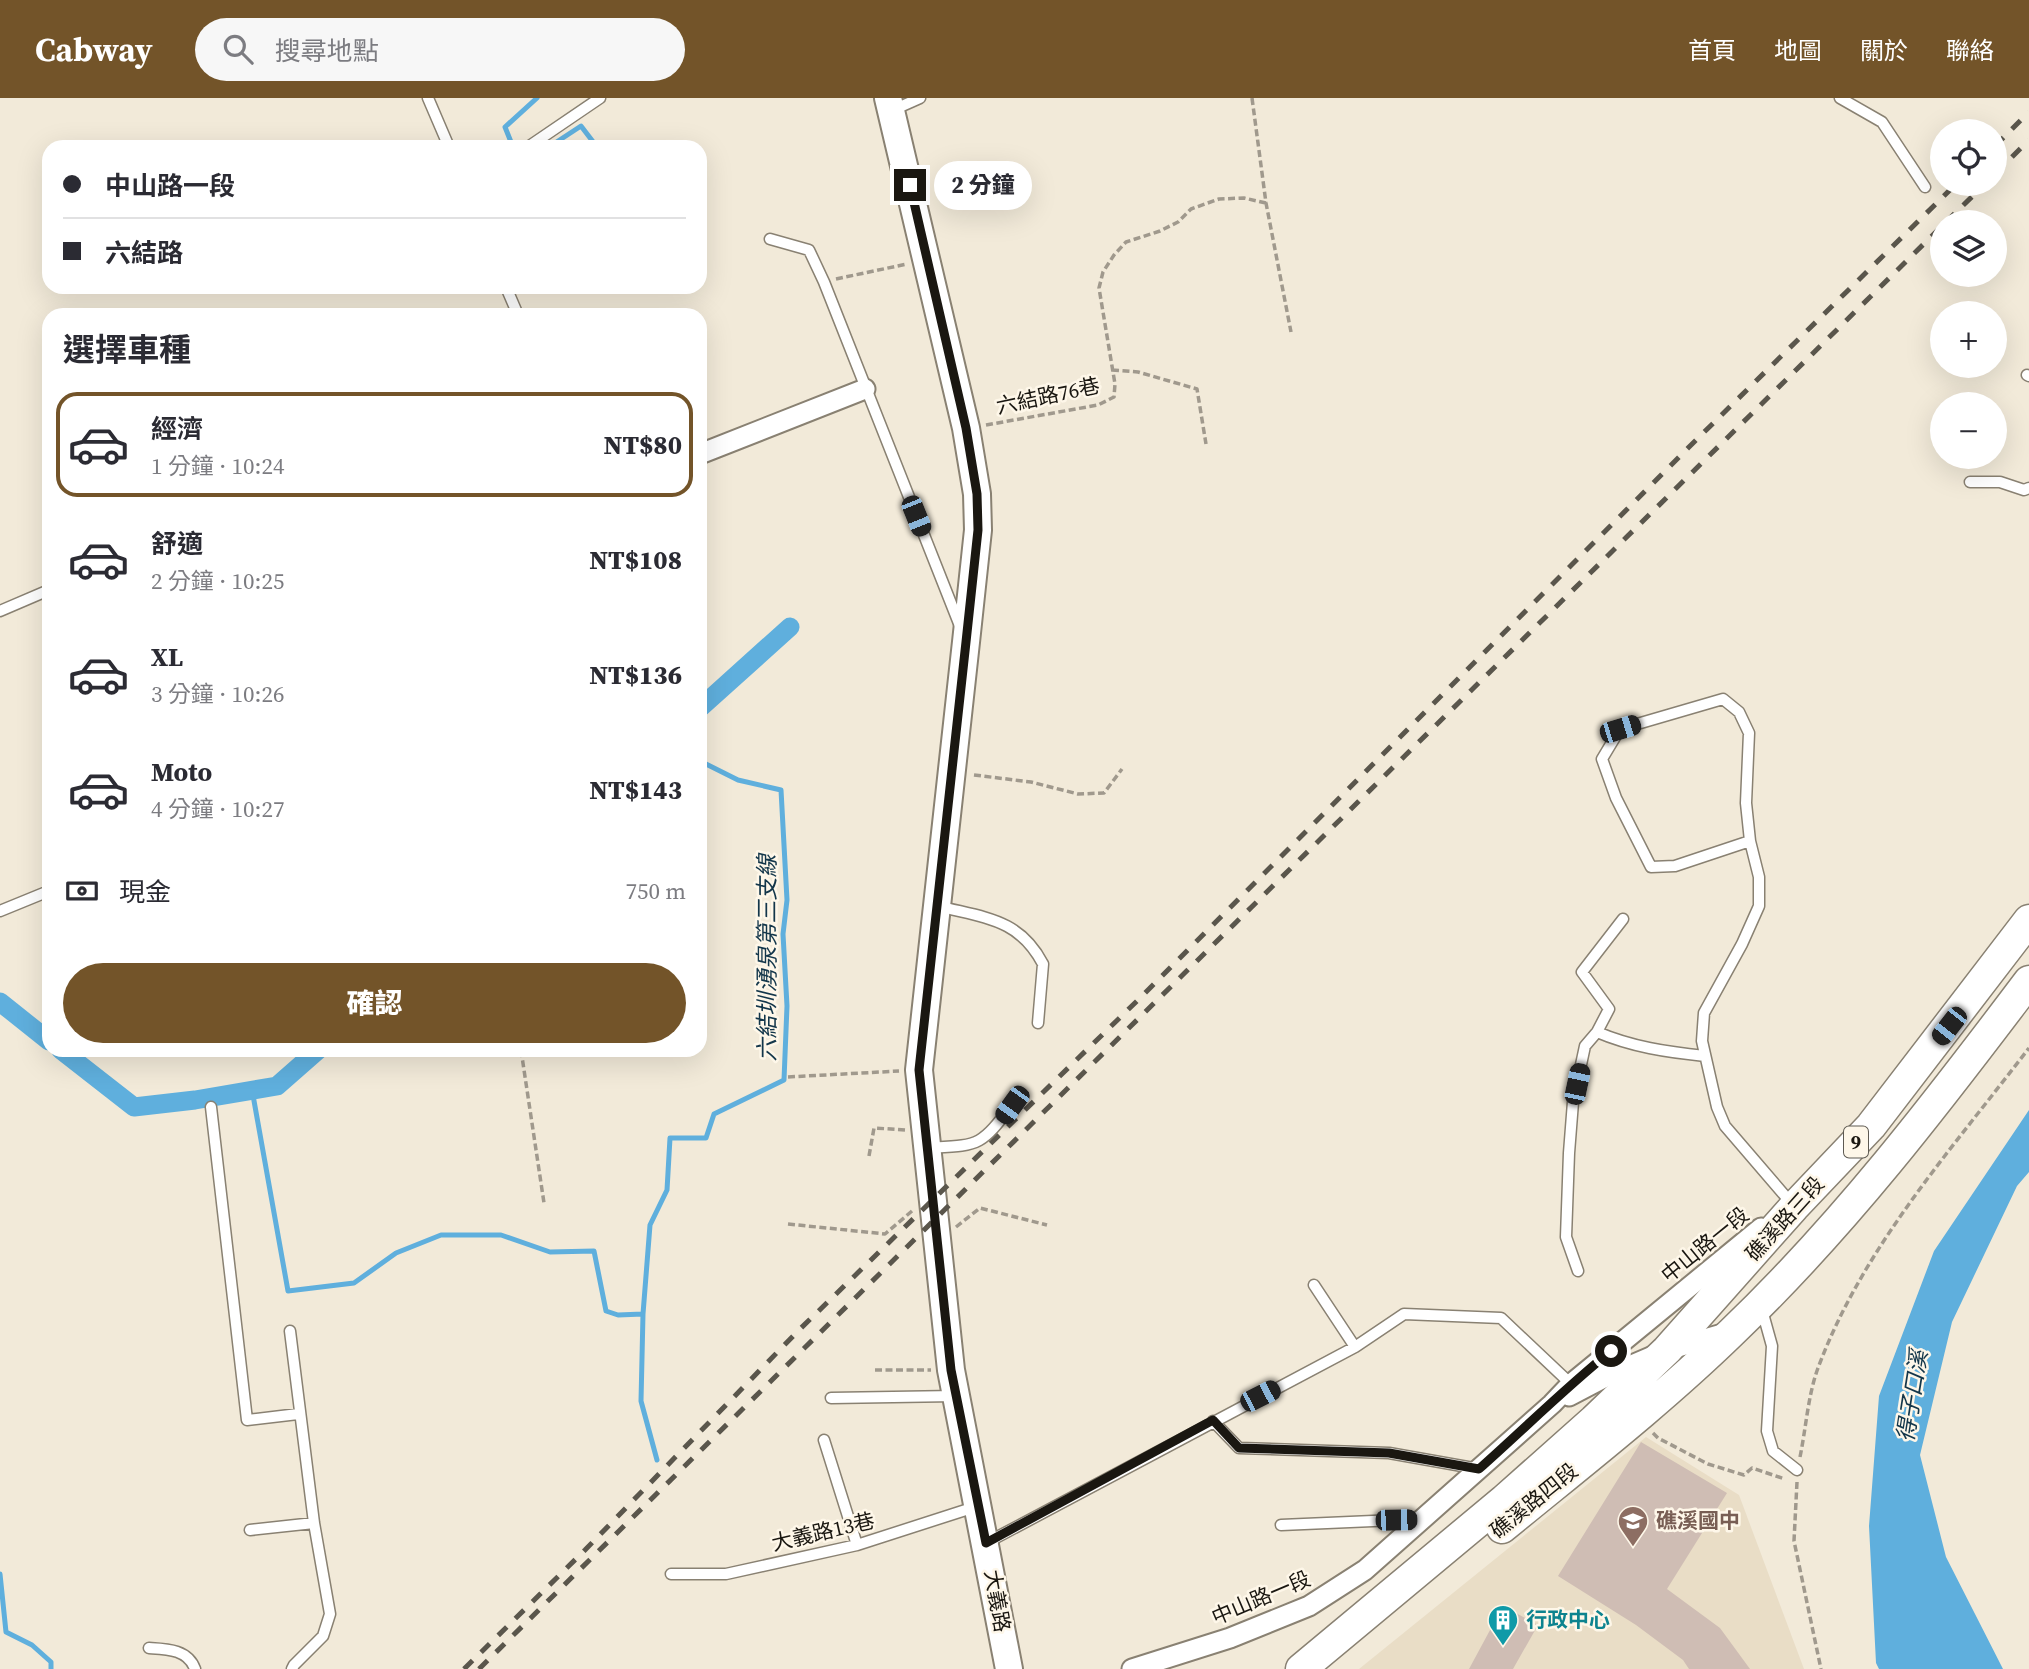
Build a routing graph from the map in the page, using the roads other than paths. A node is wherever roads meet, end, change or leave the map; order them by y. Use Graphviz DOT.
graph roads {
  1 [pos="428,98"];
  2 [pos="600,98"];
  3 [pos="920,98"];
  4 [pos="1840,98"];
  5 [pos="890,104"];
  6 [pos="446,140"];
  7 [pos="538,140"];
  8 [pos="1925,187"];
  9 [pos="770,239"];
  10 [pos="866,389"];
  11 [pos="707,451"];
  12 [pos="1970,482"];
  13 [pos="2029,488"];
  14 [pos="42,593"];
  15 [pos="0,611"];
  16 [pos="966,642"];
  17 [pos="1750,841"];
  18 [pos="42,894"];
  19 [pos="937,906"];
  20 [pos="0,911"];
  21 [pos="1623,919"];
  22 [pos="2029,920"];
  23 [pos="2029,981"];
  24 [pos="1038,1023"];
  25 [pos="1597,1032"];
  26 [pos="1705,1056"];
  27 [pos="1012,1105"];
  28 [pos="211,1107"];
  29 [pos="926,1139"];
  30 [pos="1794,1207"];
  31 [pos="1578,1271"];
  32 [pos="1314,1285"];
  33 [pos="1760,1304"];
  34 [pos="290,1331"];
  35 [pos="1734,1331"];
  36 [pos="1355,1347"];
  37 [pos="1667,1350"];
  38 [pos="1575,1387"];
  39 [pos="956,1396"];
  40 [pos="831,1398"];
  41 [pos="298,1414"];
  42 [pos="1213,1420"];
  43 [pos="824,1440"];
  44 [pos="1479,1469"];
  45 [pos="1797,1470"];
  46 [pos="979,1506"];
  47 [pos="1423,1519"];
  48 [pos="313,1523"];
  49 [pos="1281,1525"];
  50 [pos="250,1530"];
  51 [pos="986,1543"];
  52 [pos="858,1545"];
  53 [pos="671,1574"];
  54 [pos="149,1648"];
  55 [pos="195,1669"];
  56 [pos="292,1669"];
  57 [pos="1009,1669"];
  58 [pos="1132,1669"];
  59 [pos="1301,1669"];
  60 [pos="1333,1669"];
  1 -- 6 [label="lane"];
  2 -- 7 [label="lane"];
  3 -- 5 [label="lane"];
  4 -- 8 [label="lane"];
  5 -- 16 [label="street, 大義路"];
  9 -- 10 [label="lane"];
  10 -- 11 [label="street"];
  10 -- 16 [label="lane"];
  12 -- 13 [label="lane"];
  14 -- 15 [label="lane"];
  16 -- 19 [label="street, 大義路"];
  17 -- 17 [label="lane"];
  17 -- 26 [label="lane"];
  18 -- 20 [label="lane"];
  19 -- 24 [label="lane"];
  19 -- 29 [label="street, 大義路"];
  21 -- 25 [label="lane"];
  22 -- 30 [label="main road, 礁溪路三段 / 9"];
  23 -- 33 [label="main road, 礁溪路三段 / 9"];
  25 -- 26 [label="lane"];
  25 -- 31 [label="lane"];
  26 -- 30 [label="lane"];
  27 -- 29 [label="lane"];
  28 -- 41 [label="lane"];
  29 -- 39 [label="street, 大義路"];
  30 -- 37 [label="main road, 礁溪路三段 / 9"];
  30 -- 38 [label="street, 中山路一段"];
  32 -- 36 [label="lane"];
  33 -- 35 [label="main road, 礁溪路三段 / 9"];
  33 -- 45 [label="lane"];
  34 -- 41 [label="lane"];
  35 -- 37 [label="street, 中山路一段"];
  35 -- 60 [label="main road, 礁溪路四段 / 9"];
  36 -- 38 [label="lane"];
  36 -- 42 [label="lane"];
  37 -- 38 [label="street, 中山路一段"];
  37 -- 59 [label="main road, 礁溪路四段 / 9"];
  38 -- 44 [label="street, 中山路一段"];
  39 -- 40 [label="lane"];
  39 -- 46 [label="street, 大義路"];
  41 -- 48 [label="lane"];
  42 -- 44 [label="lane"];
  42 -- 51 [label="lane"];
  43 -- 52 [label="lane"];
  44 -- 47 [label="street, 中山路一段"];
  46 -- 51 [label="street, 大義路"];
  46 -- 52 [label="lane, 大義路13巷"];
  47 -- 49 [label="lane"];
  47 -- 58 [label="street, 中山路一段"];
  48 -- 50 [label="lane"];
  48 -- 56 [label="lane"];
  51 -- 57 [label="street, 大義路"];
  52 -- 53 [label="lane, 大義路13巷"];
  54 -- 55 [label="lane"];
}
